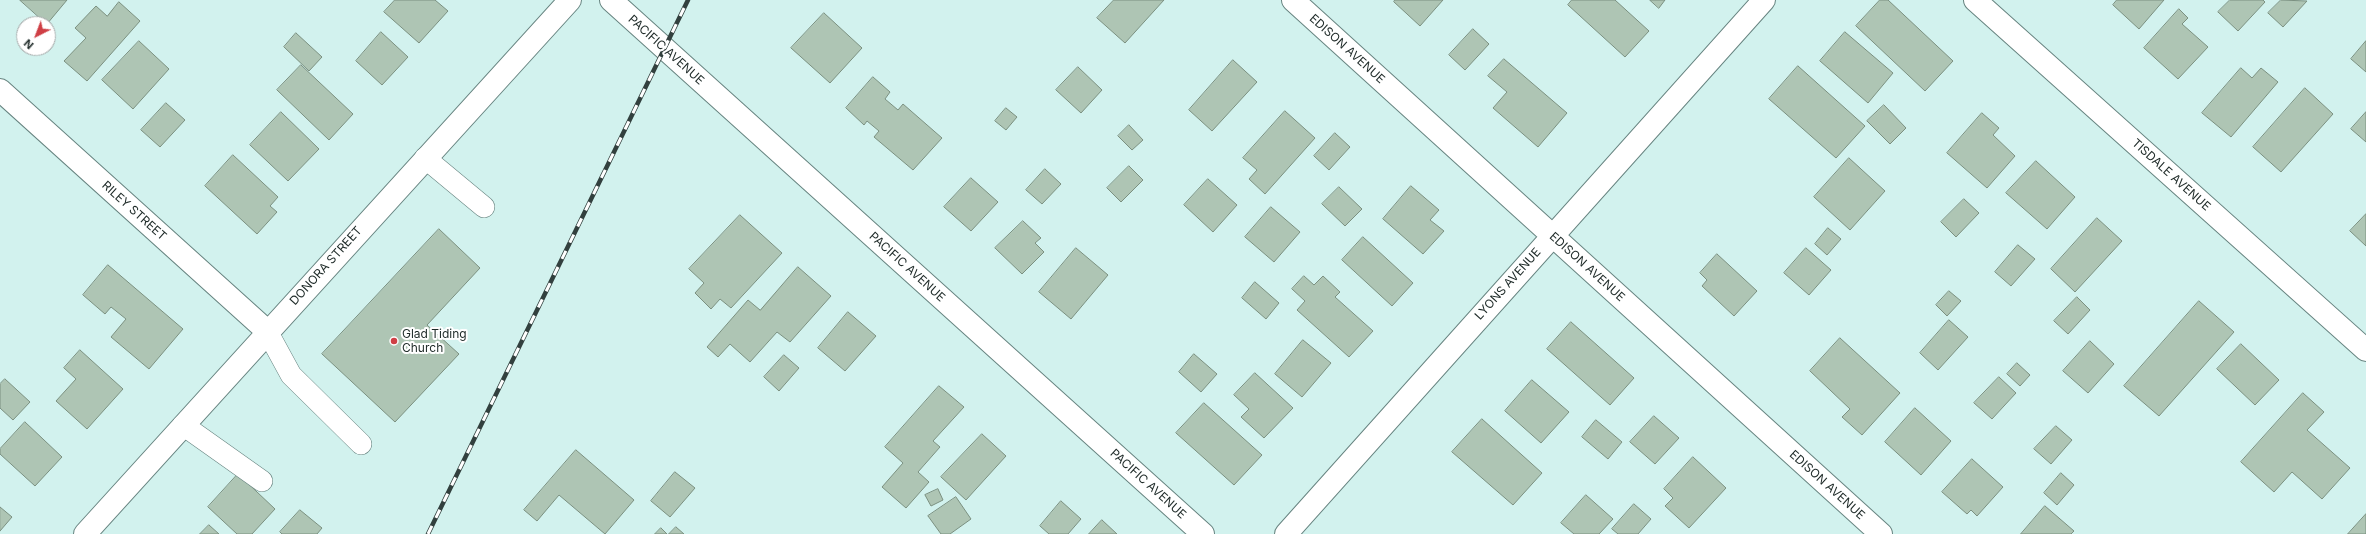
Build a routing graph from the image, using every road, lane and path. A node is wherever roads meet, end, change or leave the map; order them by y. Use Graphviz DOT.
graph roads {
  1 [pos="570,0"];
  2 [pos="611,0"];
  3 [pos="1293,0"];
  4 [pos="1764,0"];
  5 [pos="1975,0"];
  6 [pos="0,90"];
  7 [pos="425,158"];
  8 [pos="484,207"];
  9 [pos="1552,234"];
  10 [pos="267,331"];
  11 [pos="2366,350"];
  12 [pos="183,425"];
  13 [pos="361,444"];
  14 [pos="262,481"];
  15 [pos="84,534"];
  16 [pos="1203,534"];
  17 [pos="1286,534"];
  18 [pos="1881,534"];
  1 -- 7 [label="street, DONORA STREET"];
  2 -- 16 [label="street, PACIFIC AVENUE"];
  3 -- 9 [label="street, EDISON AVENUE"];
  4 -- 9 [label="street, LYONS AVENUE"];
  5 -- 11 [label="street, TISDALE AVENUE"];
  6 -- 10 [label="street, RILEY STREET"];
  7 -- 8 [label="lane"];
  7 -- 10 [label="street, DONORA STREET"];
  9 -- 17 [label="street, LYONS AVENUE"];
  9 -- 18 [label="street, EDISON AVENUE"];
  10 -- 12 [label="street, DONORA STREET"];
  10 -- 13 [label="lane"];
  12 -- 14 [label="lane"];
  12 -- 15 [label="street, DONORA STREET"];
}
